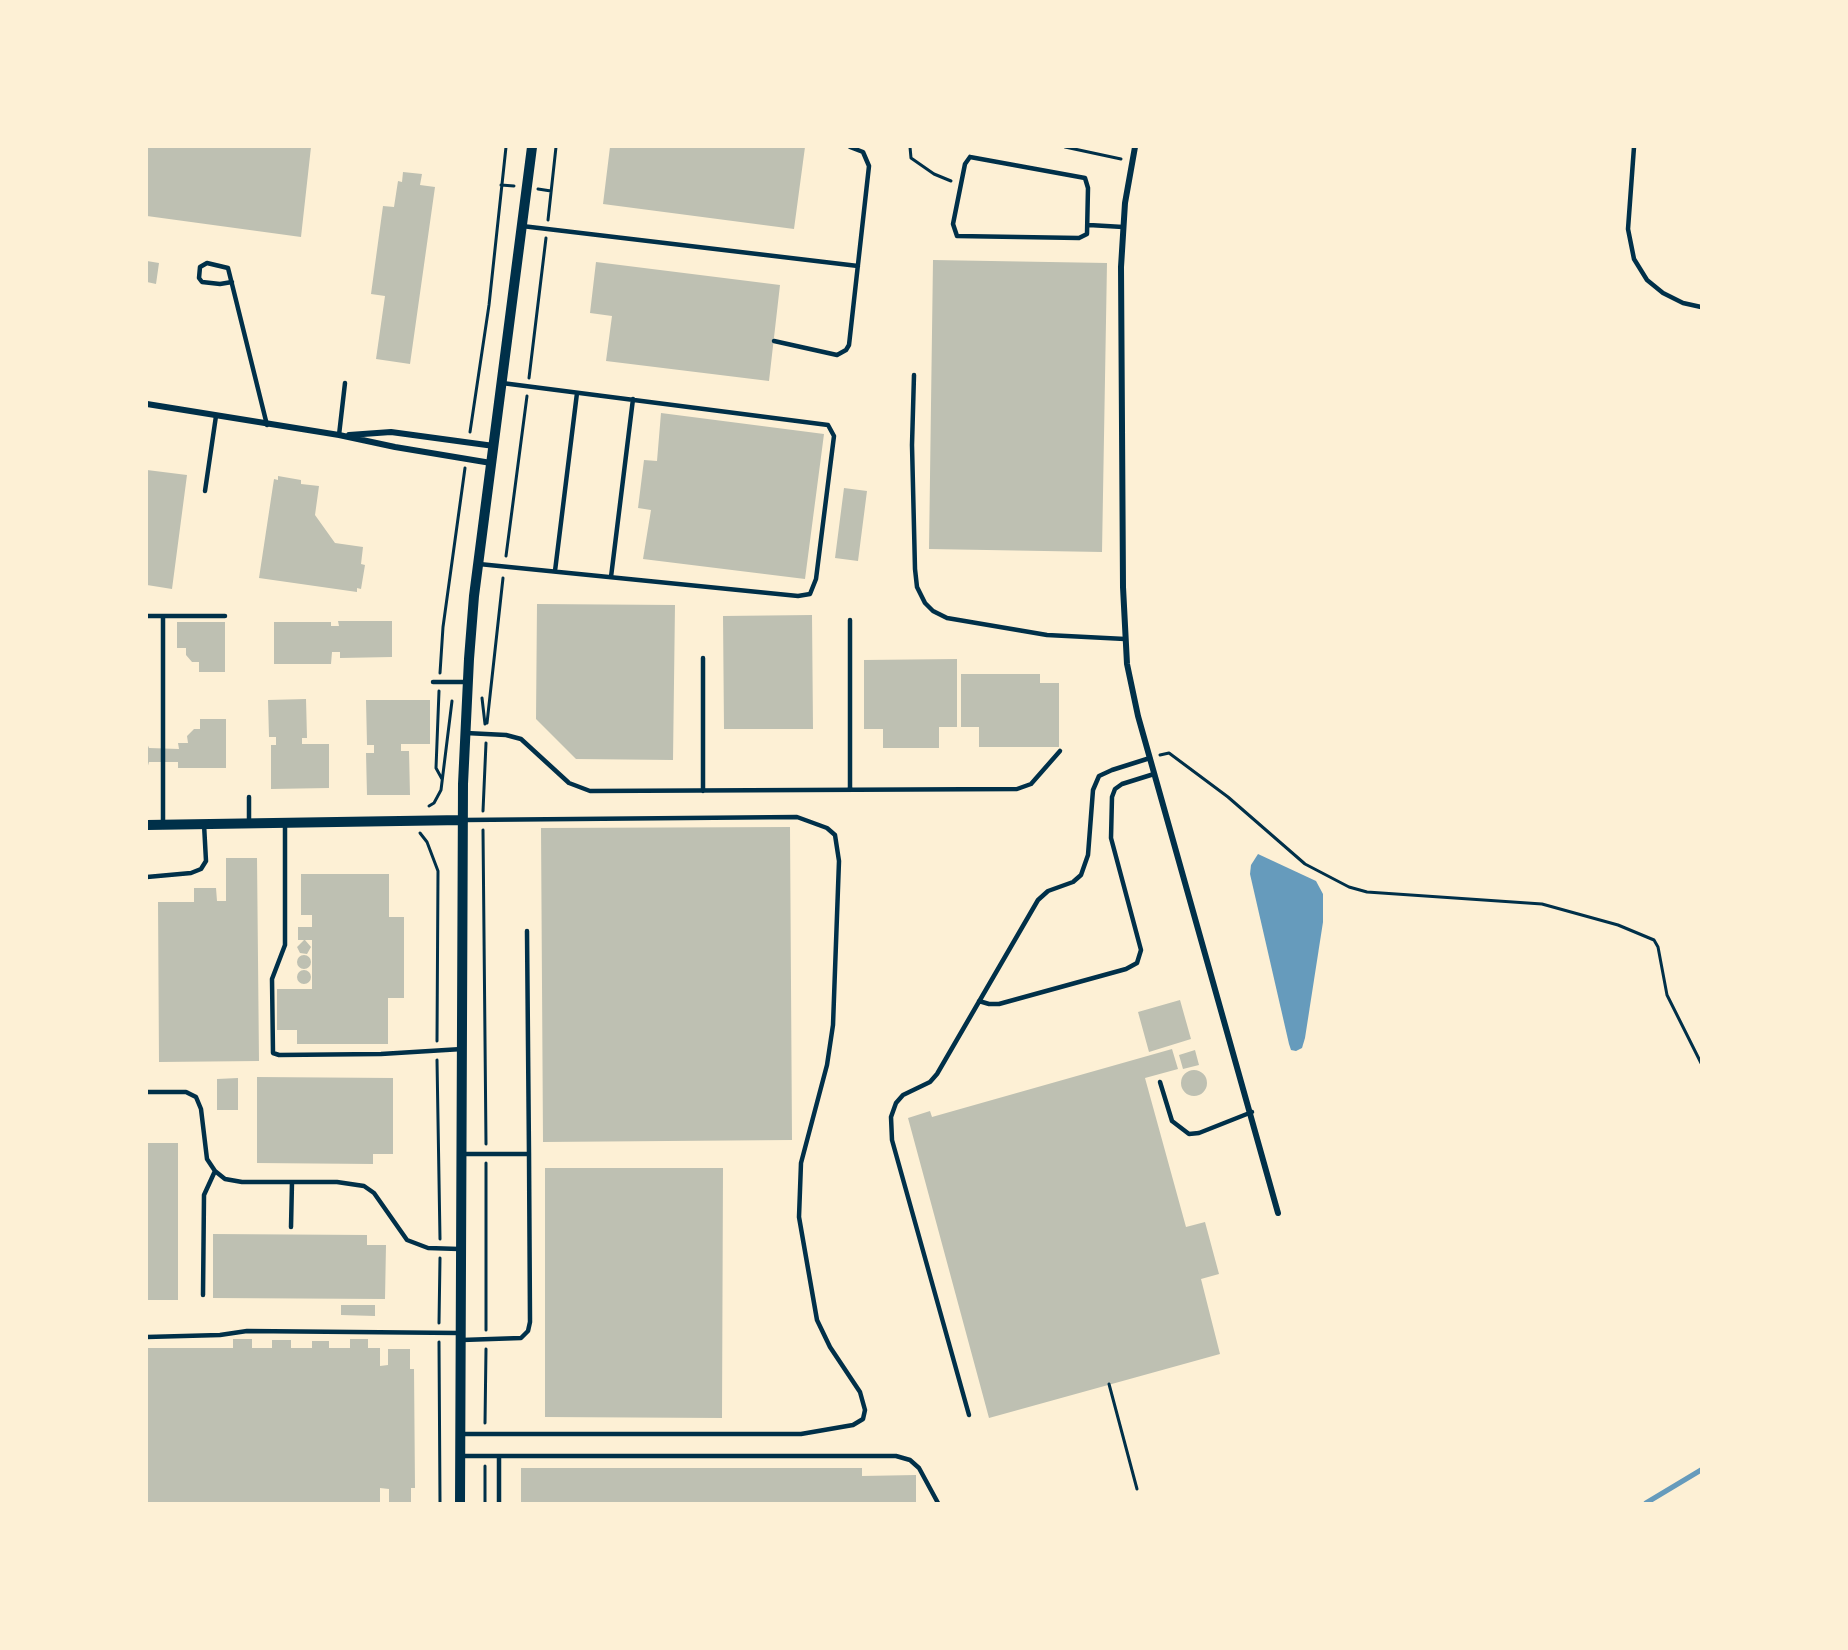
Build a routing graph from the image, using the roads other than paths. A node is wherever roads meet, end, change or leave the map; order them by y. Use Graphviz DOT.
graph roads {
  1 [pos="532,147"];
  2 [pos="850,147"];
  3 [pos="1135,147"];
  4 [pos="1634,147"];
  5 [pos="1089,225"];
  6 [pos="522,226"];
  7 [pos="1123,228"];
  8 [pos="858,266"];
  9 [pos="231,282"];
  10 [pos="1701,307"];
  11 [pos="774,341"];
  12 [pos="914,375"];
  13 [pos="345,383"];
  14 [pos="502,383"];
  15 [pos="577,393"];
  16 [pos="633,399"];
  17 [pos="147,406"];
  18 [pos="216,416"];
  19 [pos="267,424"];
  20 [pos="339,435"];
  21 [pos="494,446"];
  22 [pos="492,463"];
  23 [pos="205,491"];
  24 [pos="479,564"];
  25 [pos="555,571"];
  26 [pos="611,577"];
  27 [pos="147,616"];
  28 [pos="163,616"];
  29 [pos="225,616"];
  30 [pos="850,620"];
  31 [pos="1125,639"];
  32 [pos="703,658"];
  33 [pos="433,682"];
  34 [pos="468,682"];
  35 [pos="465,733"];
  36 [pos="1060,751"];
  37 [pos="1150,758"];
  38 [pos="1154,774"];
  39 [pos="850,790"];
  40 [pos="703,791"];
  41 [pos="249,797"];
  42 [pos="463,820"];
  43 [pos="249,823"];
  44 [pos="285,823"];
  45 [pos="204,824"];
  46 [pos="147,825"];
  47 [pos="163,825"];
  48 [pos="147,878"];
  49 [pos="527,931"];
  50 [pos="979,1001"];
  51 [pos="462,1049"];
  52 [pos="1160,1082"];
  53 [pos="147,1092"];
  54 [pos="1252,1112"];
  55 [pos="462,1154"];
  56 [pos="529,1154"];
  57 [pos="215,1171"];
  58 [pos="292,1182"];
  59 [pos="1278,1213"];
  60 [pos="291,1227"];
  61 [pos="462,1249"];
  62 [pos="203,1295"];
  63 [pos="147,1337"];
  64 [pos="462,1337"];
  65 [pos="969,1416"];
  66 [pos="462,1434"];
  67 [pos="461,1456"];
  68 [pos="499,1456"];
  69 [pos="460,1503"];
  70 [pos="499,1503"];
  71 [pos="938,1503"];
  1 -- 6 [label="street"];
  2 -- 8 [label="lane"];
  3 -- 7 [label="street"];
  4 -- 10 [label="lane"];
  5 -- 5 [label="lane"];
  5 -- 7 [label="lane"];
  6 -- 8 [label="lane"];
  6 -- 14 [label="street"];
  7 -- 31 [label="street"];
  8 -- 11 [label="lane"];
  9 -- 9 [label="lane"];
  9 -- 19 [label="lane"];
  12 -- 31 [label="lane"];
  13 -- 20 [label="lane"];
  14 -- 15 [label="lane"];
  14 -- 21 [label="street"];
  15 -- 16 [label="lane"];
  15 -- 25 [label="lane"];
  16 -- 26 [label="lane"];
  16 -- 26 [label="lane"];
  17 -- 18 [label="street"];
  18 -- 19 [label="street"];
  18 -- 23 [label="lane"];
  19 -- 20 [label="street"];
  20 -- 21 [label="street"];
  20 -- 22 [label="street"];
  21 -- 22 [label="street"];
  22 -- 24 [label="street"];
  24 -- 25 [label="lane"];
  24 -- 34 [label="street"];
  25 -- 26 [label="lane"];
  27 -- 28 [label="lane"];
  28 -- 29 [label="lane"];
  28 -- 47 [label="lane"];
  30 -- 39 [label="lane"];
  31 -- 37 [label="street"];
  32 -- 40 [label="lane"];
  33 -- 34 [label="lane"];
  34 -- 35 [label="street"];
  35 -- 40 [label="lane"];
  35 -- 42 [label="street"];
  36 -- 39 [label="lane"];
  37 -- 38 [label="street"];
  37 -- 50 [label="lane"];
  38 -- 50 [label="lane"];
  38 -- 54 [label="street"];
  39 -- 40 [label="lane"];
  41 -- 43 [label="lane"];
  42 -- 44 [label="street"];
  42 -- 51 [label="street"];
  42 -- 66 [label="lane"];
  43 -- 44 [label="street"];
  43 -- 45 [label="street"];
  44 -- 51 [label="lane"];
  45 -- 47 [label="street"];
  45 -- 48 [label="lane"];
  46 -- 47 [label="street"];
  49 -- 56 [label="lane"];
  50 -- 65 [label="lane"];
  51 -- 55 [label="street"];
  52 -- 54 [label="lane"];
  53 -- 57 [label="lane"];
  54 -- 59 [label="street"];
  55 -- 56 [label="lane"];
  55 -- 61 [label="street"];
  56 -- 64 [label="lane"];
  57 -- 58 [label="lane"];
  57 -- 62 [label="lane"];
  58 -- 60 [label="lane"];
  58 -- 61 [label="lane"];
  61 -- 64 [label="street"];
  63 -- 64 [label="lane"];
  64 -- 66 [label="street"];
  66 -- 67 [label="street"];
  67 -- 68 [label="lane"];
  67 -- 69 [label="street"];
  68 -- 70 [label="lane"];
  68 -- 71 [label="lane"];
}
